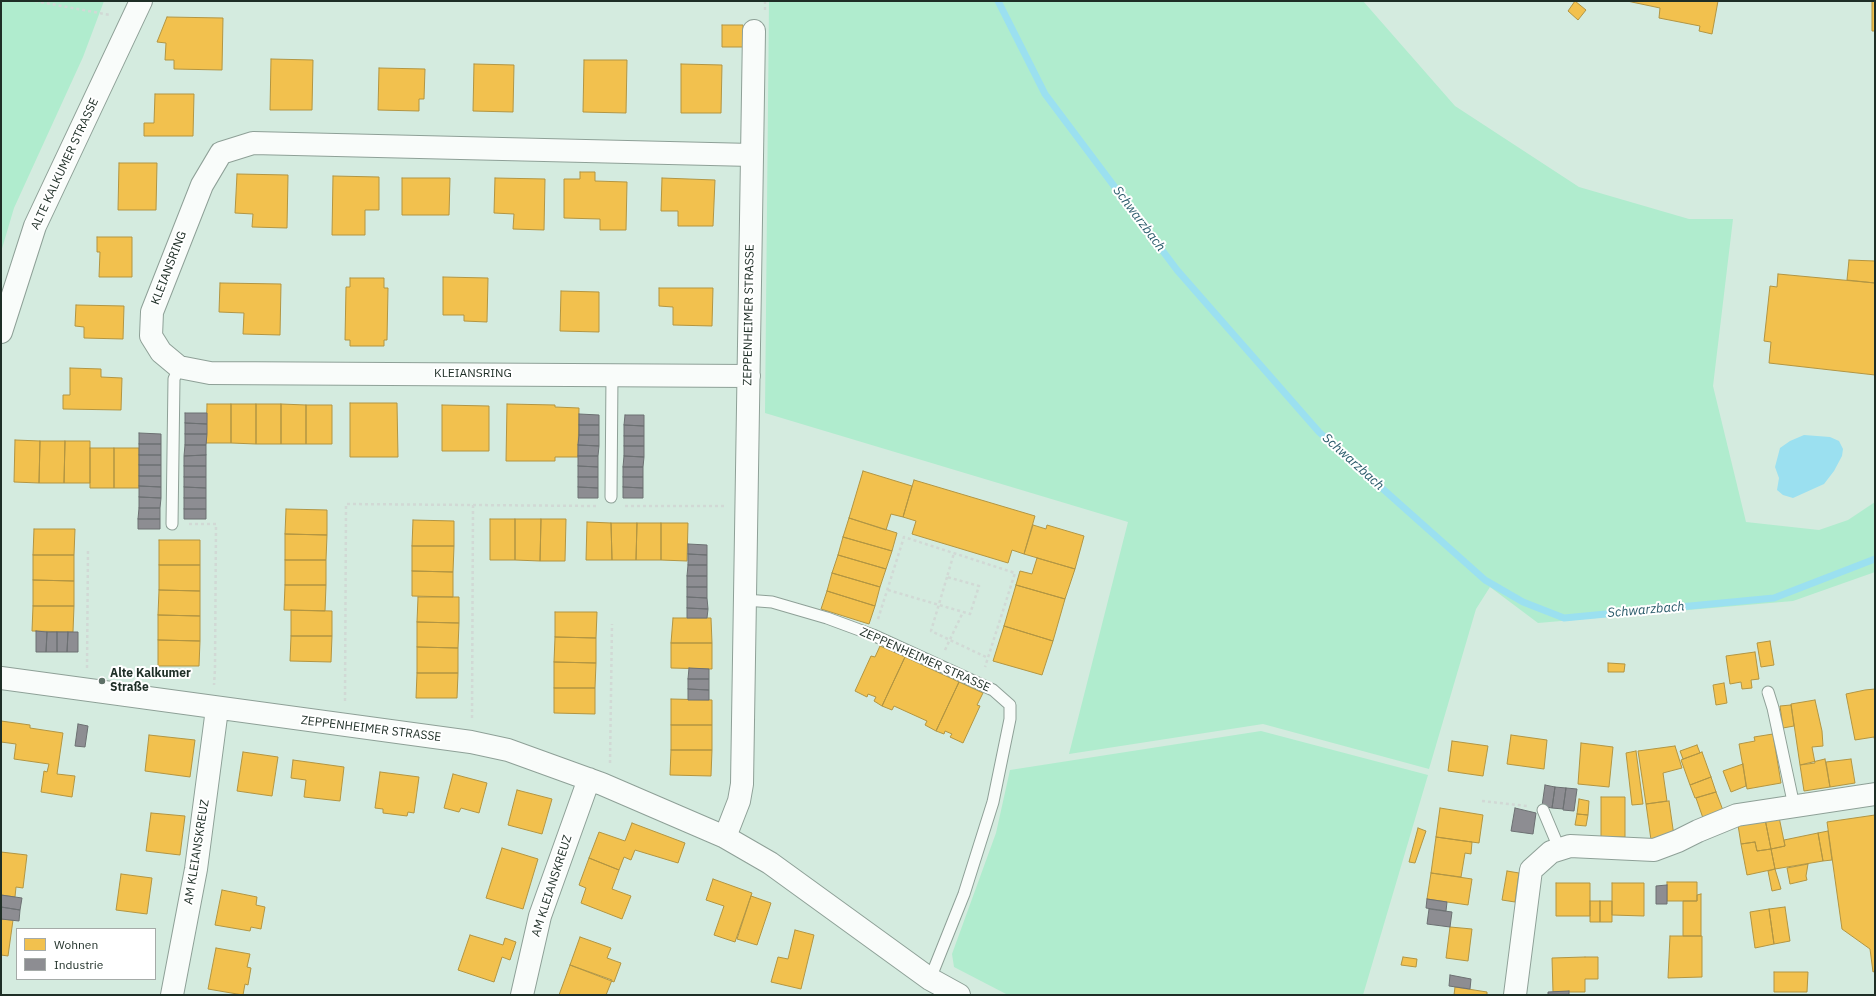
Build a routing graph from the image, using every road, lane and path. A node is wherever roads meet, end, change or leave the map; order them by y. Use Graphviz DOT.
graph roads {
  1 [pos="35,1"];
  2 [pos="137,10"];
  3 [pos="754,31"];
  4 [pos="752,155"];
  5 [pos="1,332"];
  6 [pos="179,367"];
  7 [pos="612,375"];
  8 [pos="748,376"];
  9 [pos="615,501"];
  10 [pos="473,505"];
  11 [pos="603,506"];
  12 [pos="747,506"];
  13 [pos="172,524"];
  14 [pos="88,548"];
  15 [pos="954,553"];
  16 [pos="947,577"];
  17 [pos="888,590"];
  18 [pos="745,600"];
  19 [pos="938,605"];
  20 [pos="963,612"];
  21 [pos="612,624"];
  22 [pos="873,635"];
  23 [pos="950,640"];
  24 [pos="988,658"];
  25 [pos="939,664"];
  26 [pos="1,678"];
  27 [pos="980,684"];
  28 [pos="87,690"];
  29 [pos="1768,692"];
  30 [pos="214,708"];
  31 [pos="344,726"];
  32 [pos="471,742"];
  33 [pos="596,782"];
  34 [pos="1875,794"];
  35 [pos="1482,801"];
  36 [pos="1794,806"];
  37 [pos="1543,810"];
  38 [pos="725,837"];
  39 [pos="1559,848"];
  40 [pos="930,980"];
  41 [pos="172,995"];
  42 [pos="522,995"];
  43 [pos="959,995"];
  44 [pos="1515,995"];
  1 -- 2 [label="path"];
  2 -- 5 [label="street, ALTE KALKUMER STRASSE"];
  3 -- 4 [label="street, ZEPPENHEIMER STRASSE"];
  4 -- 6 [label="street, KLEIANSRING"];
  4 -- 8 [label="street, ZEPPENHEIMER STRASSE"];
  6 -- 7 [label="street, KLEIANSRING"];
  6 -- 13 [label="lane"];
  7 -- 8 [label="street, KLEIANSRING"];
  7 -- 9 [label="lane"];
  8 -- 12 [label="street, ZEPPENHEIMER STRASSE"];
  9 -- 12 [label="path"];
  10 -- 11 [label="path"];
  10 -- 31 [label="path"];
  10 -- 32 [label="path"];
  12 -- 18 [label="street, ZEPPENHEIMER STRASSE"];
  13 -- 30 [label="path"];
  14 -- 28 [label="path"];
  15 -- 16 [label="path"];
  15 -- 17 [label="path"];
  15 -- 24 [label="path"];
  16 -- 19 [label="path"];
  16 -- 20 [label="path"];
  17 -- 19 [label="path"];
  17 -- 22 [label="path"];
  18 -- 22 [label="lane, ZEPPENHEIMER STRASSE"];
  18 -- 38 [label="street, ZEPPENHEIMER STRASSE"];
  19 -- 20 [label="path"];
  19 -- 23 [label="path"];
  20 -- 23 [label="path"];
  21 -- 33 [label="path"];
  22 -- 25 [label="lane, ZEPPENHEIMER STRASSE"];
  23 -- 24 [label="path"];
  23 -- 25 [label="path"];
  24 -- 27 [label="path"];
  25 -- 27 [label="lane, ZEPPENHEIMER STRASSE"];
  26 -- 28 [label="street, ZEPPENHEIMER STRASSE"];
  27 -- 40 [label="lane, ZEPPENHEIMER STRASSE"];
  28 -- 30 [label="street, ZEPPENHEIMER STRASSE"];
  29 -- 36 [label="lane"];
  30 -- 31 [label="street, ZEPPENHEIMER STRASSE"];
  30 -- 41 [label="street, AM KLEIANSKREUZ"];
  31 -- 32 [label="street, ZEPPENHEIMER STRASSE"];
  32 -- 33 [label="street, ZEPPENHEIMER STRASSE"];
  33 -- 38 [label="street, ZEPPENHEIMER STRASSE"];
  33 -- 42 [label="street, AM KLEIANSKREUZ"];
  34 -- 36 [label="street"];
  35 -- 37 [label="path"];
  36 -- 39 [label="street"];
  37 -- 39 [label="lane"];
  38 -- 40 [label="street, ZEPPENHEIMER STRASSE"];
  39 -- 44 [label="street"];
  40 -- 43 [label="street, ZEPPENHEIMER STRASSE"];
}
